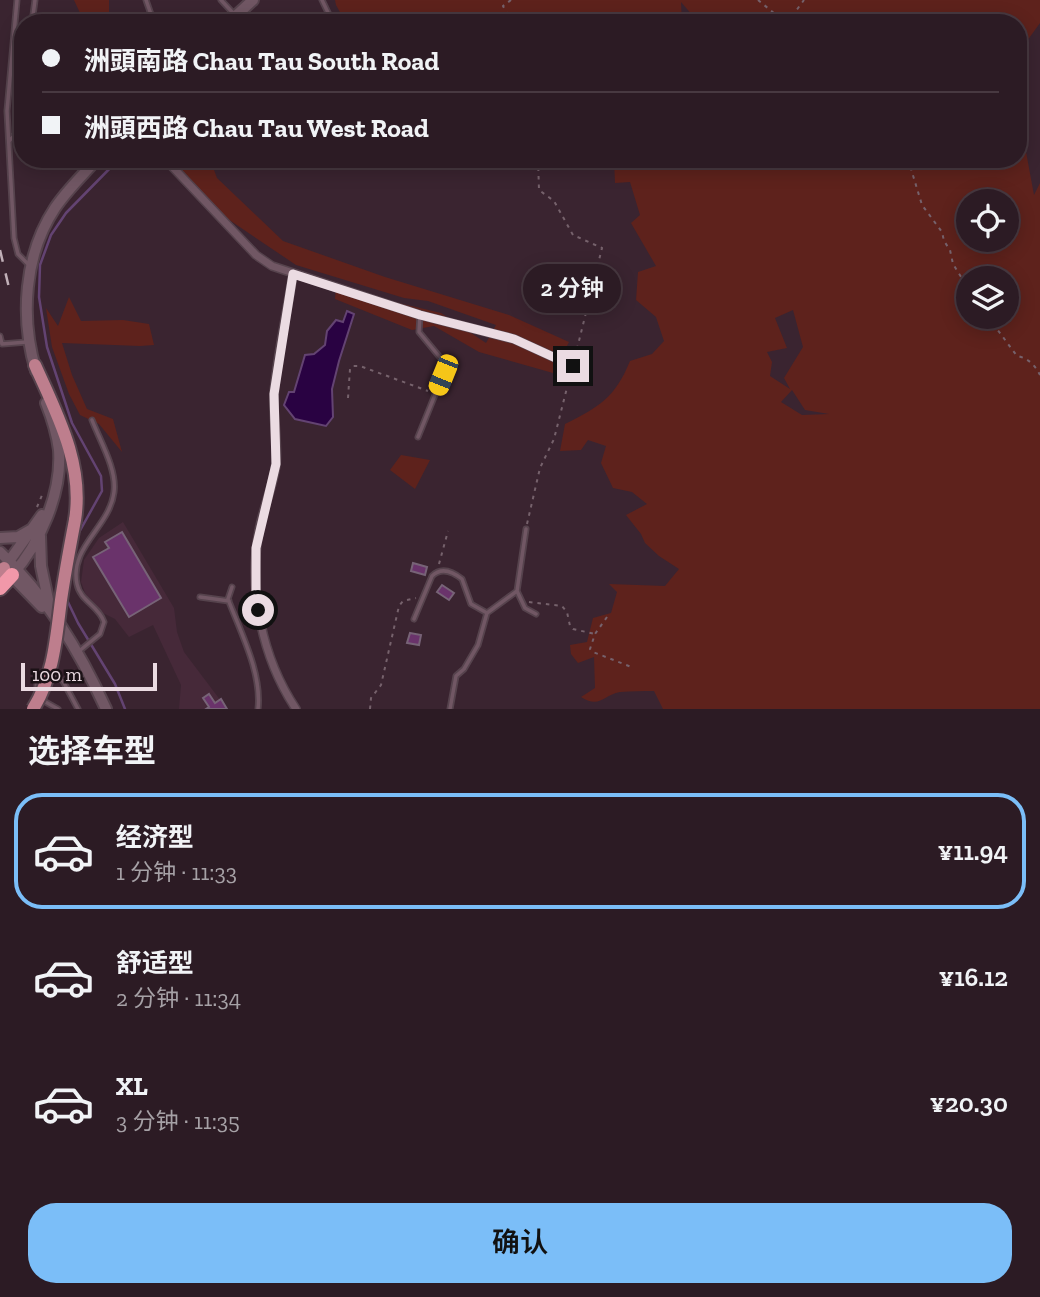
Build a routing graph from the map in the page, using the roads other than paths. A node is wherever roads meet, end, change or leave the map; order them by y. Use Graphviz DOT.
graph roads {
  1 [pos="253,0"];
  2 [pos="238,14"];
  3 [pos="14,40"];
  4 [pos="14,136"];
  5 [pos="9,141"];
  6 [pos="89,168"];
  7 [pos="174,168"];
  8 [pos="31,268"];
  9 [pos="293,274"];
  10 [pos="420,315"];
  11 [pos="0,336"];
  12 [pos="30,342"];
  13 [pos="34,365"];
  14 [pos="573,366"];
  15 [pos="92,420"];
  16 [pos="418,437"];
  17 [pos="526,529"];
  18 [pos="37,532"];
  19 [pos="0,538"];
  20 [pos="0,552"];
  21 [pos="7,568"];
  22 [pos="232,587"];
  23 [pos="0,589"];
  24 [pos="517,591"];
  25 [pos="200,597"];
  26 [pos="229,601"];
  27 [pos="53,613"];
  28 [pos="487,613"];
  29 [pos="536,614"];
  30 [pos="414,619"];
  31 [pos="67,635"];
  32 [pos="78,652"];
  33 [pos="33,709"];
  34 [pos="58,709"];
  35 [pos="78,709"];
  36 [pos="106,709"];
  37 [pos="258,709"];
  38 [pos="296,709"];
  39 [pos="450,709"];
  1 -- 2 [label="street"];
  3 -- 5 [label="lane"];
  4 -- 5 [label="lane"];
  5 -- 8 [label="lane"];
  6 -- 8 [label="street"];
  7 -- 9 [label="street"];
  8 -- 12 [label="street"];
  9 -- 10 [label="street"];
  9 -- 38 [label="street"];
  10 -- 14 [label="street"];
  10 -- 16 [label="lane"];
  11 -- 12 [label="lane"];
  12 -- 13 [label="street"];
  13 -- 18 [label="street"];
  13 -- 33 [label="main road, bridge"];
  15 -- 32 [label="lane"];
  17 -- 24 [label="lane"];
  18 -- 19 [label="street"];
  18 -- 21 [label="street"];
  18 -- 27 [label="street"];
  20 -- 21 [label="street"];
  21 -- 23 [label="highway"];
  21 -- 27 [label="street"];
  21 -- 31 [label="street"];
  22 -- 26 [label="lane"];
  24 -- 28 [label="lane"];
  24 -- 29 [label="lane"];
  25 -- 26 [label="lane"];
  26 -- 37 [label="lane"];
  27 -- 31 [label="street"];
  28 -- 30 [label="lane"];
  28 -- 39 [label="lane"];
  31 -- 32 [label="street"];
  32 -- 36 [label="street"];
  34 -- 35 [label="lane"];
}
